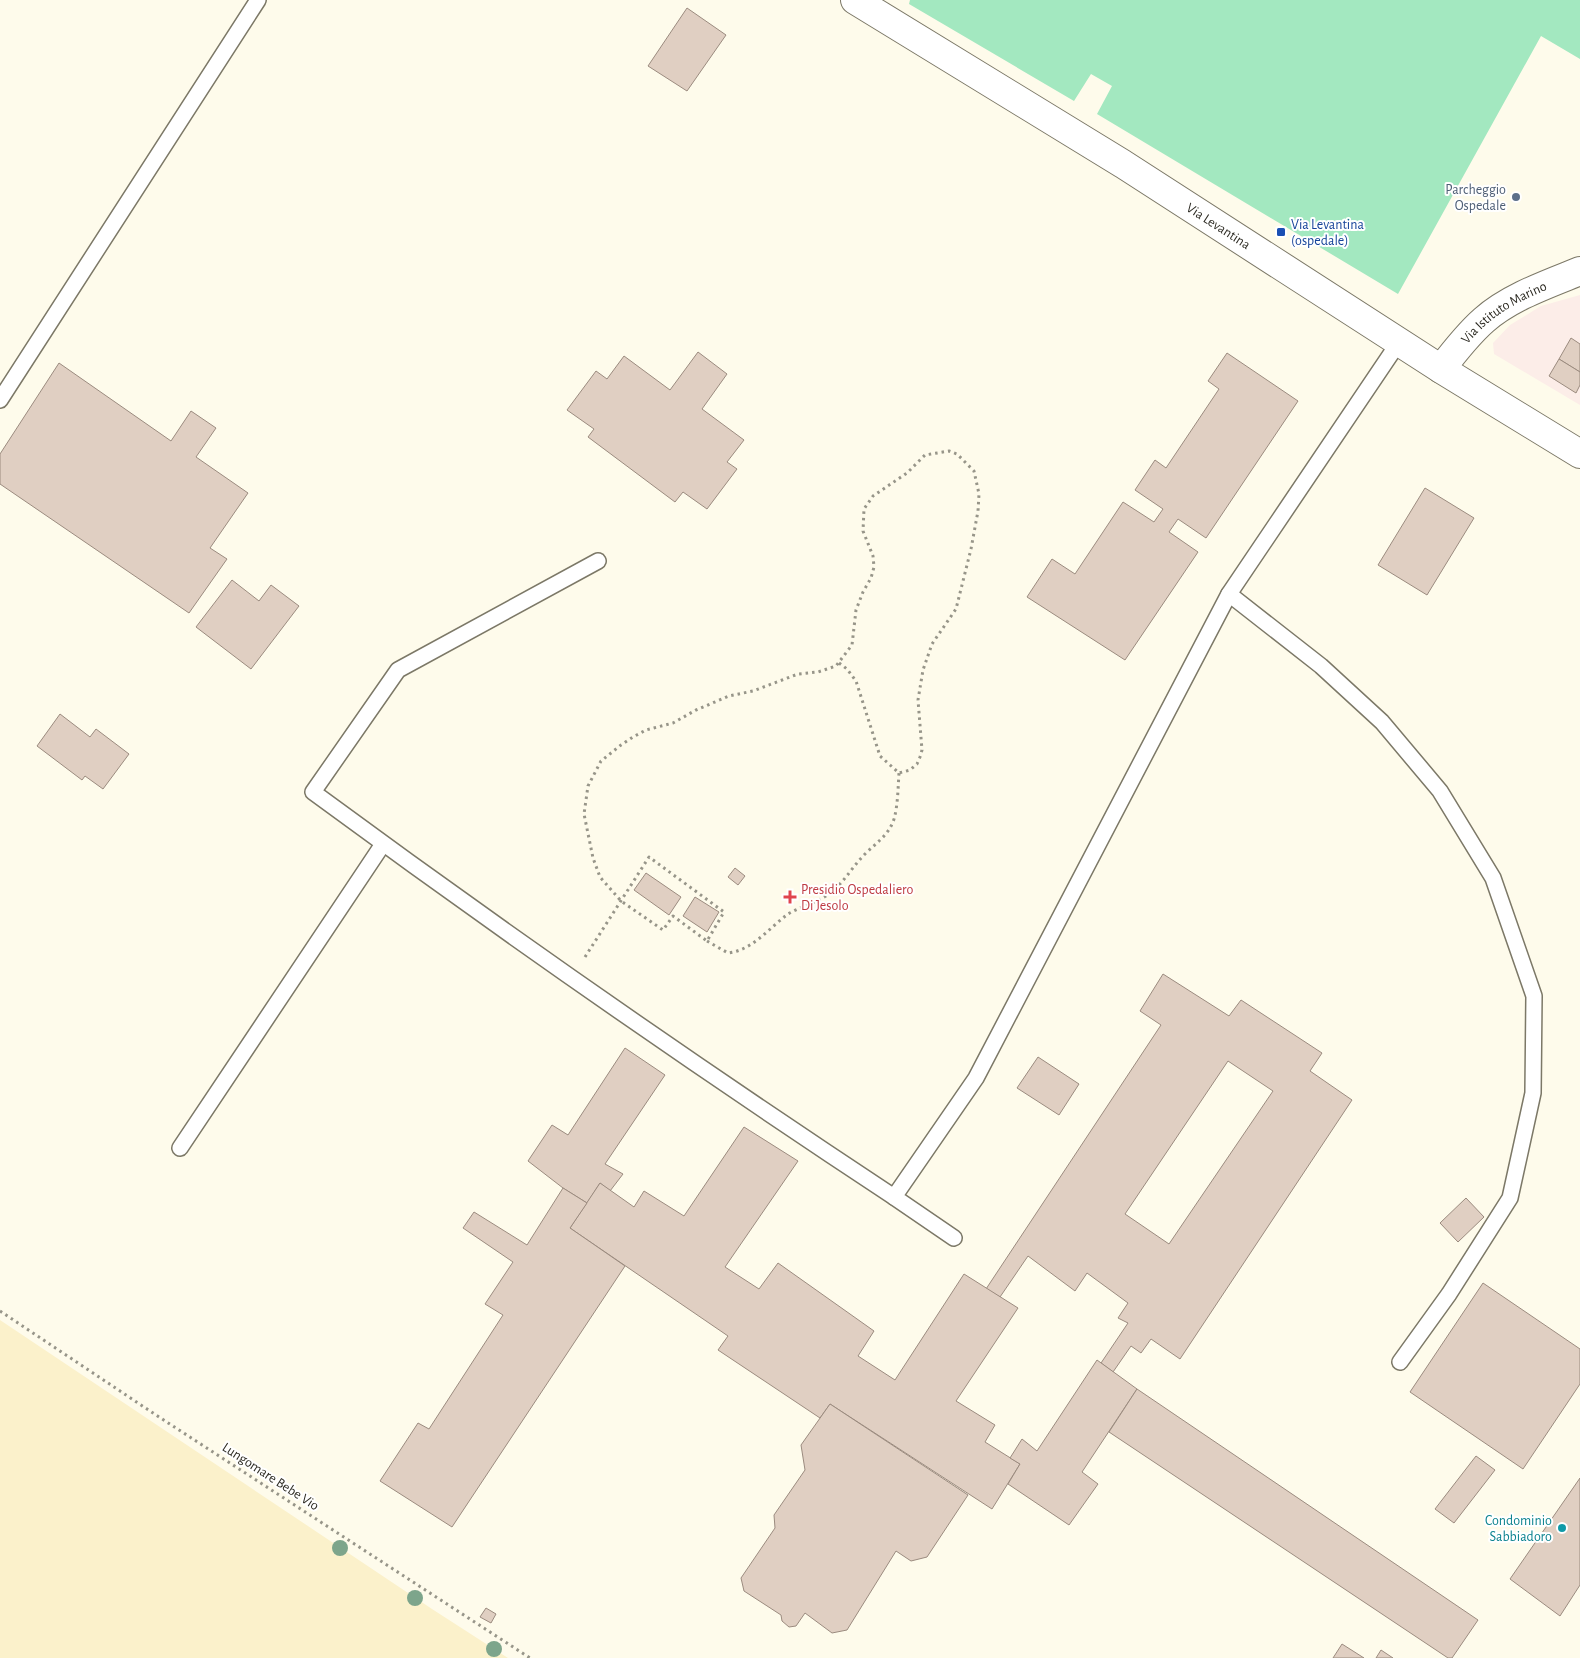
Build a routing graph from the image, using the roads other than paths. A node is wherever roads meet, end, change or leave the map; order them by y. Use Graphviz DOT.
graph roads {
  1 [pos="258,0"];
  2 [pos="855,0"];
  3 [pos="1580,271"];
  4 [pos="1399,342"];
  5 [pos="1441,369"];
  6 [pos="0,400"];
  7 [pos="1580,454"];
  8 [pos="598,561"];
  9 [pos="1229,594"];
  10 [pos="383,844"];
  11 [pos="180,1148"];
  12 [pos="894,1197"];
  13 [pos="954,1238"];
  14 [pos="1400,1362"];
  1 -- 6 [label="lane"];
  2 -- 4 [label="street, Via Levantina"];
  3 -- 5 [label="street, Via Istituto Marino"];
  4 -- 5 [label="street, Via Levantina"];
  4 -- 9 [label="lane"];
  5 -- 7 [label="street, Via Levantina"];
  8 -- 10 [label="lane"];
  9 -- 12 [label="lane"];
  9 -- 14 [label="lane"];
  10 -- 11 [label="lane"];
  10 -- 12 [label="lane"];
  12 -- 13 [label="lane"];
}
